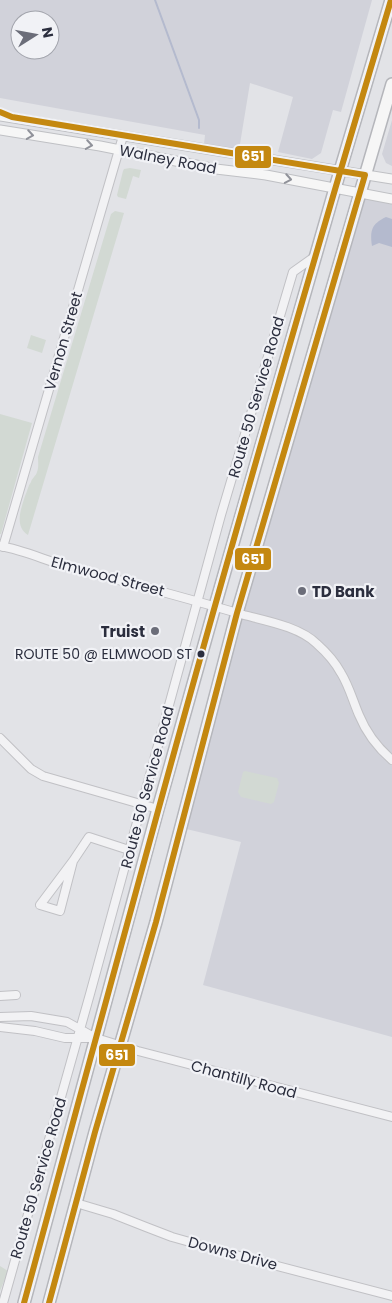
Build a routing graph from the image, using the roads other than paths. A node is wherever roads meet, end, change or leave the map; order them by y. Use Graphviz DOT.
graph roads {
  1 [pos="391,0"];
  2 [pos="392,84"];
  3 [pos="0,112"];
  4 [pos="0,116"];
  5 [pos="12,117"];
  6 [pos="0,130"];
  7 [pos="123,136"];
  8 [pos="119,150"];
  9 [pos="340,171"];
  10 [pos="365,175"];
  11 [pos="392,179"];
  12 [pos="335,188"];
  13 [pos="360,193"];
  14 [pos="392,199"];
  15 [pos="317,254"];
  16 [pos="2,547"];
  17 [pos="198,601"];
  18 [pos="215,606"];
  19 [pos="237,613"];
  20 [pos="0,738"];
  21 [pos="392,760"];
  22 [pos="142,804"];
  23 [pos="158,809"];
  24 [pos="129,850"];
  25 [pos="73,861"];
  26 [pos="16,995"];
  27 [pos="0,996"];
  28 [pos="0,1017"];
  29 [pos="0,1027"];
  30 [pos="80,1029"];
  31 [pos="78,1038"];
  32 [pos="96,1038"];
  33 [pos="120,1046"];
  34 [pos="392,1117"];
  35 [pos="76,1203"];
  36 [pos="392,1296"];
  37 [pos="2,1303"];
  38 [pos="24,1303"];
  39 [pos="49,1303"];
  1 -- 9 [label="highway"];
  2 -- 10 [label="highway"];
  3 -- 5 [label="main road"];
  4 -- 5 [label="main road, Walney Road"];
  5 -- 7 [label="main road, Walney Road"];
  6 -- 8 [label="main road, Walney Road, one-way"];
  7 -- 8 [label="street, Vernon Street"];
  7 -- 9 [label="main road, Walney Road"];
  8 -- 12 [label="main road, Walney Road, one-way"];
  8 -- 16 [label="street, Vernon Street"];
  9 -- 10 [label="main road, Walney Road"];
  9 -- 12 [label="highway"];
  10 -- 11 [label="main road, Walney Road"];
  10 -- 13 [label="highway"];
  12 -- 13 [label="main road, Walney Road"];
  12 -- 15 [label="highway"];
  13 -- 14 [label="main road, Walney Road"];
  13 -- 19 [label="highway"];
  15 -- 17 [label="street, Route 50 Service Road"];
  15 -- 18 [label="highway"];
  16 -- 17 [label="street, Elmwood Street"];
  17 -- 18 [label="street, Elmwood Street"];
  17 -- 22 [label="street, Route 50 Service Road"];
  18 -- 19 [label="street, Elmwood Street"];
  18 -- 23 [label="highway"];
  19 -- 21 [label="street, Elmwood Street"];
  19 -- 33 [label="highway"];
  20 -- 22 [label="street"];
  22 -- 23 [label="street"];
  22 -- 24 [label="street, Route 50 Service Road"];
  23 -- 32 [label="highway"];
  24 -- 25 [label="street"];
  24 -- 30 [label="street, Route 50 Service Road"];
  25 -- 25 [label="street"];
  26 -- 27 [label="street"];
  28 -- 30 [label="street, Chantilly Road"];
  29 -- 31 [label="street, Chantilly Road"];
  30 -- 31 [label="street, Route 50 Service Road"];
  30 -- 32 [label="street, Chantilly Road"];
  31 -- 32 [label="street, Chantilly Road"];
  31 -- 37 [label="street, Route 50 Service Road"];
  32 -- 33 [label="street, Chantilly Road"];
  32 -- 38 [label="highway"];
  33 -- 34 [label="street, Chantilly Road"];
  33 -- 35 [label="highway"];
  35 -- 36 [label="street, Downs Drive"];
  35 -- 39 [label="highway"];
}
